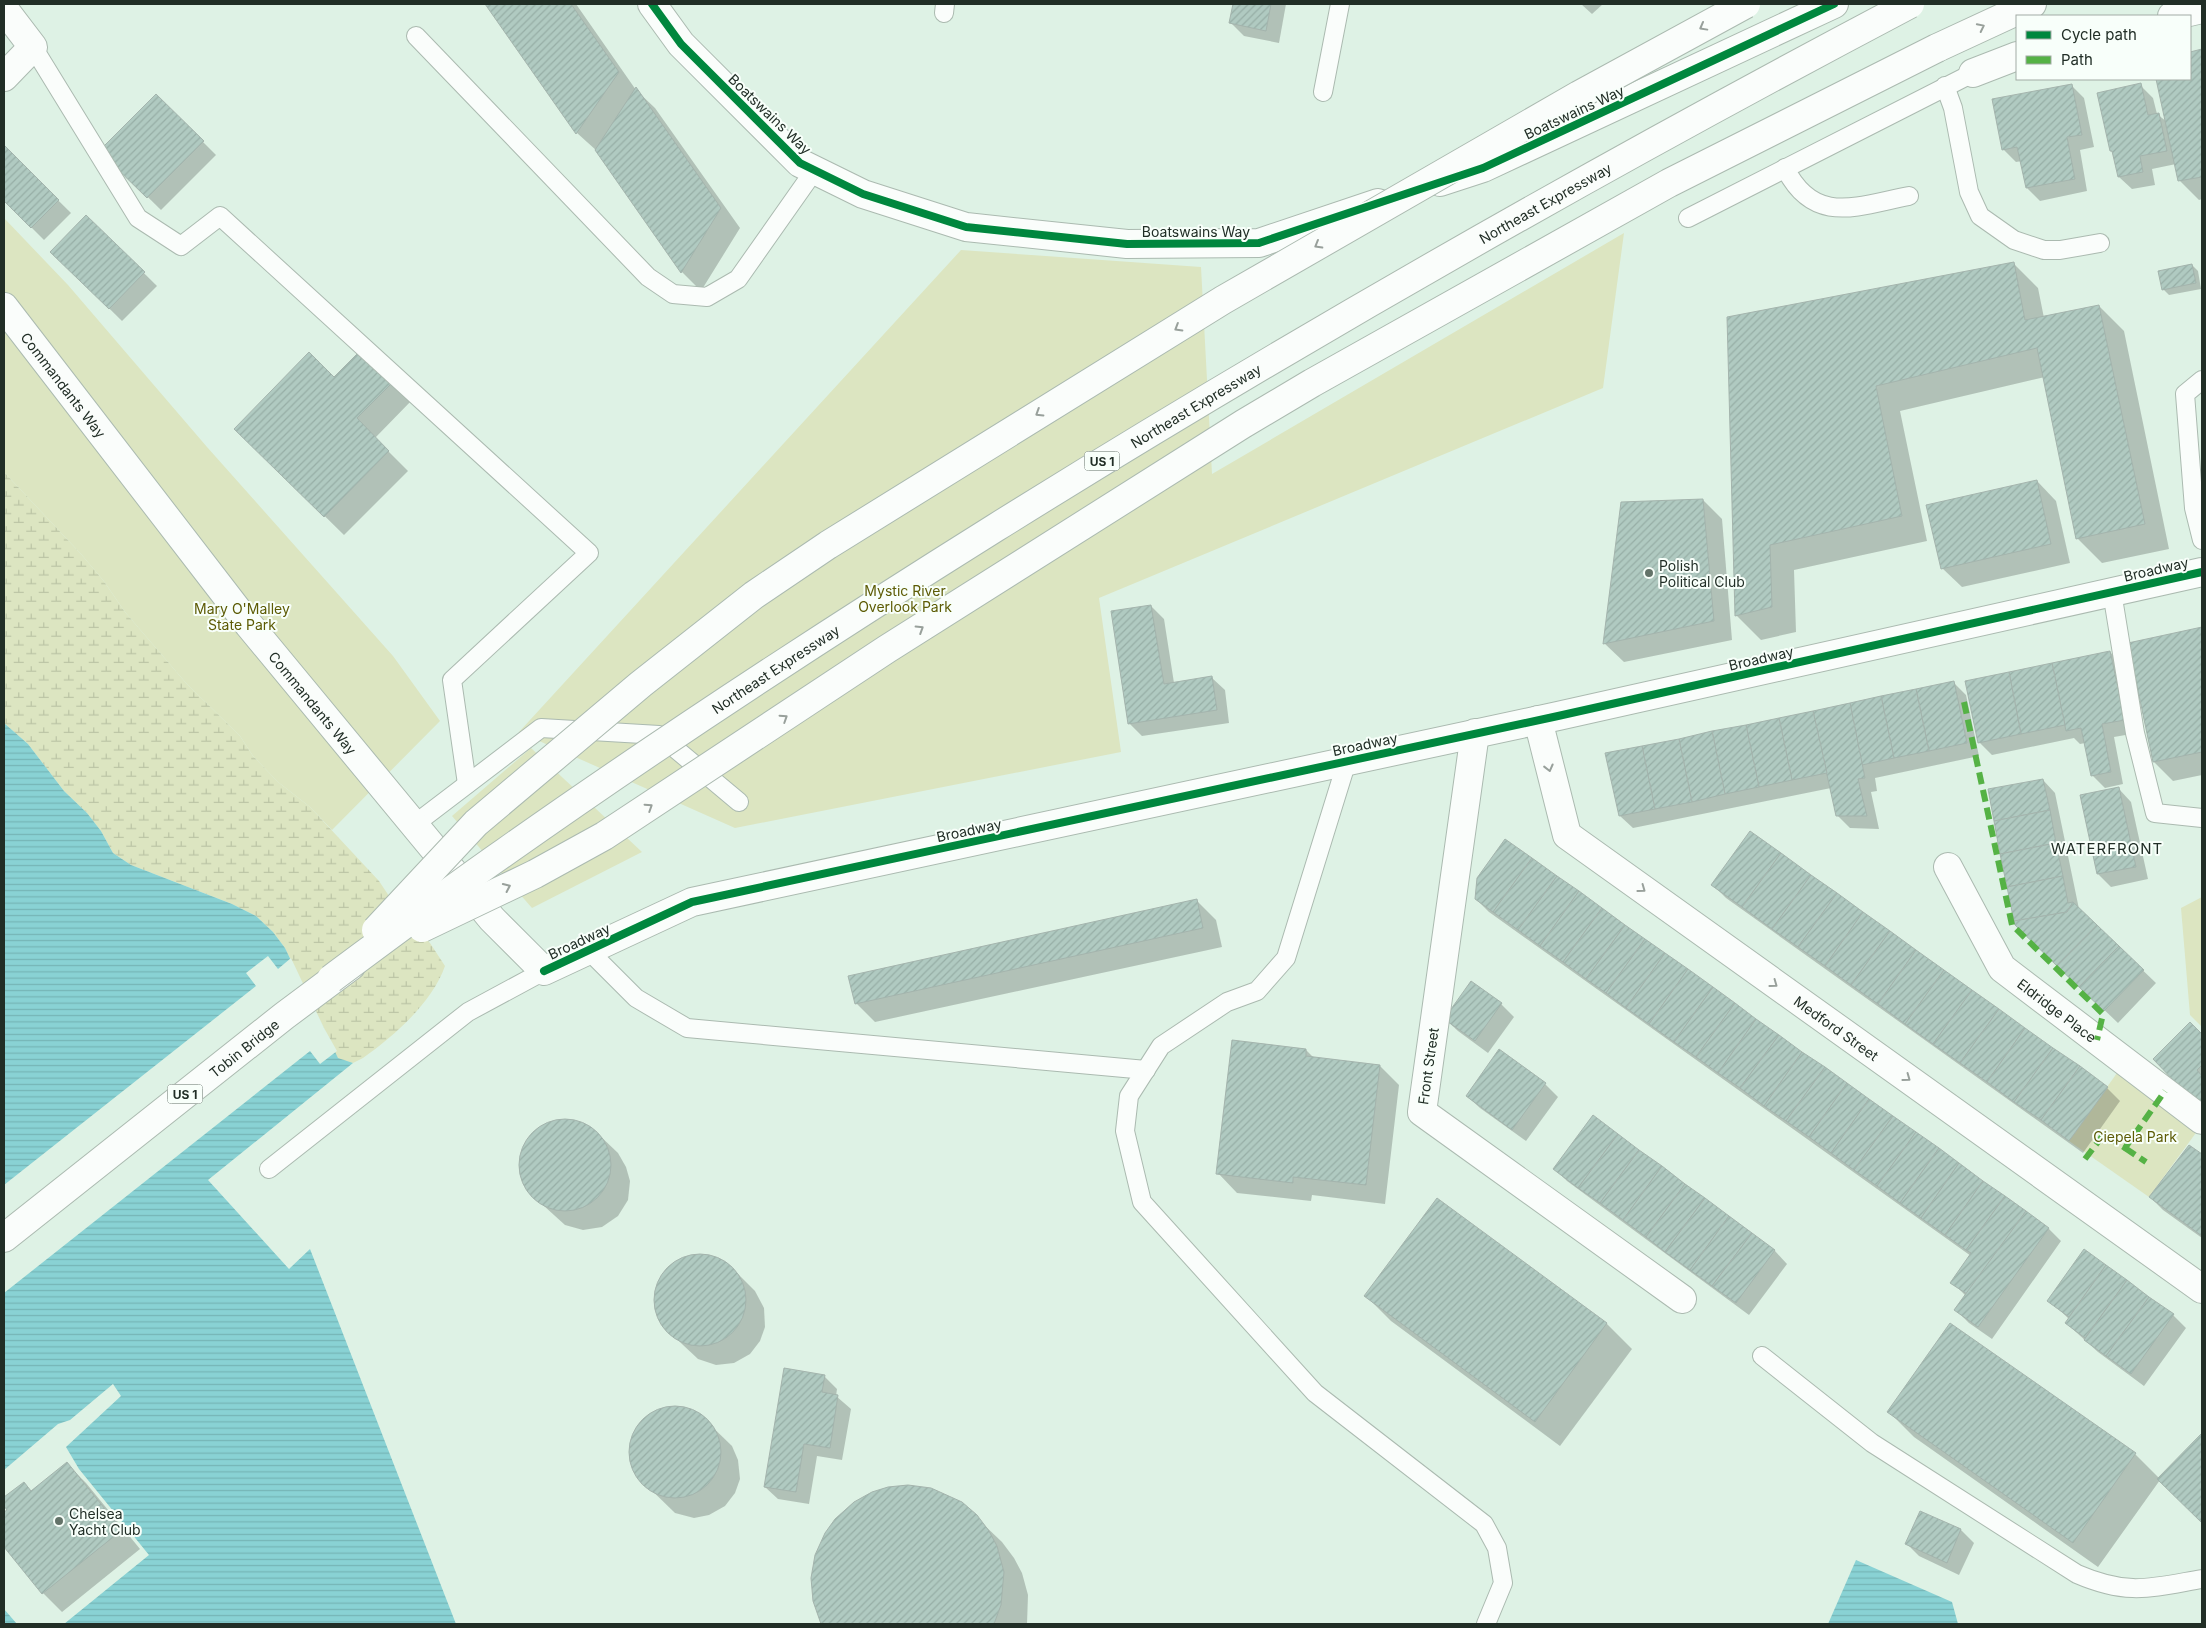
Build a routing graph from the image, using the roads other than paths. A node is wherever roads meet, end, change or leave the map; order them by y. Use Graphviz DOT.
graph roads {
  1 [pos="652,4"];
  2 [pos="1340,4"];
  3 [pos="1746,4"];
  4 [pos="1834,4"];
  5 [pos="1908,4"];
  6 [pos="2032,4"];
  7 [pos="4,9"];
  8 [pos="2202,9"];
  9 [pos="2176,15"];
  10 [pos="416,36"];
  11 [pos="33,47"];
  12 [pos="2016,56"];
  13 [pos="1973,73"];
  14 [pos="4,77"];
  15 [pos="1945,86"];
  16 [pos="1323,92"];
  17 [pos="1785,168"];
  18 [pos="814,170"];
  19 [pos="1909,196"];
  20 [pos="1688,218"];
  21 [pos="2100,242"];
  22 [pos="4,307"];
  23 [pos="2202,380"];
  24 [pos="2202,540"];
  25 [pos="2202,572"];
  26 [pos="2112,592"];
  27 [pos="1538,720"];
  28 [pos="1475,733"];
  29 [pos="1347,761"];
  30 [pos="468,784"];
  31 [pos="739,802"];
  32 [pos="2202,818"];
  33 [pos="415,824"];
  34 [pos="1948,868"];
  35 [pos="588,950"];
  36 [pos="368,953"];
  37 [pos="544,971"];
  38 [pos="331,979"];
  39 [pos="1146,1070"];
  40 [pos="2202,1120"];
  41 [pos="269,1169"];
  42 [pos="4,1237"];
  43 [pos="2202,1289"];
  44 [pos="1682,1299"];
  45 [pos="1762,1356"];
  46 [pos="2202,1578"];
  47 [pos="1486,1624"];
  1 -- 18 [label="main road, Boatswains Way"];
  2 -- 16 [label="lane"];
  3 -- 38 [label="main road, one-way, bridge"];
  4 -- 18 [label="main road, Boatswains Way"];
  5 -- 36 [label="main road, Northeast Expressway / US 1, bridge"];
  5 -- 38 [label="main road, Northeast Expressway / US 1, bridge"];
  36 -- 6 [label="main road, one-way, bridge"];
  7 -- 11 [label="main road"];
  8 -- 9 [label="main road"];
  10 -- 18 [label="lane"];
  11 -- 14 [label="main road"];
  11 -- 30 [label="lane"];
  12 -- 13 [label="main road"];
  13 -- 15 [label="lane"];
  15 -- 17 [label="lane"];
  15 -- 21 [label="lane"];
  17 -- 19 [label="lane"];
  17 -- 20 [label="lane"];
  22 -- 33 [label="main road, Commandants Way"];
  23 -- 24 [label="lane"];
  25 -- 26 [label="main road, Broadway"];
  26 -- 27 [label="main road, Broadway"];
  26 -- 32 [label="lane"];
  27 -- 28 [label="main road, Broadway"];
  27 -- 43 [label="main road, Medford Street, one-way"];
  28 -- 29 [label="main road, Broadway"];
  28 -- 44 [label="main road, Front Street"];
  29 -- 35 [label="main road, Broadway"];
  29 -- 39 [label="lane"];
  30 -- 31 [label="lane"];
  30 -- 33 [label="lane"];
  33 -- 37 [label="main road, Commandants Way"];
  34 -- 40 [label="main road, Eldridge Place"];
  35 -- 37 [label="main road, Broadway"];
  35 -- 39 [label="lane"];
  36 -- 42 [label="main road, Tobin Bridge / US 1, bridge"];
  37 -- 41 [label="lane"];
  38 -- 42 [label="main road, Tobin Bridge / US 1"];
  39 -- 47 [label="lane"];
  45 -- 46 [label="lane"];
}
